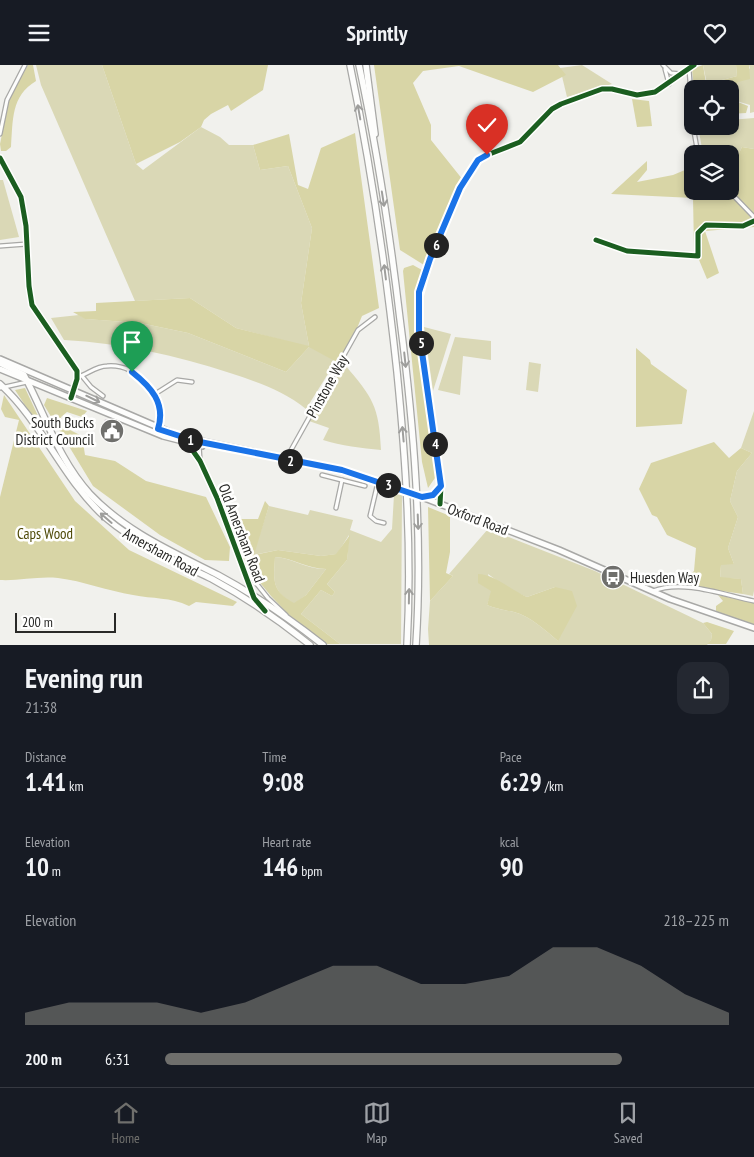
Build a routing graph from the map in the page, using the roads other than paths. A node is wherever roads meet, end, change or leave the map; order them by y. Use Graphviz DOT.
graph roads {
  1 [pos="25,65"];
  2 [pos="350,65"];
  3 [pos="360,65"];
  4 [pos="366,65"];
  5 [pos="694,65"];
  6 [pos="664,67"];
  7 [pos="689,69"];
  8 [pos="681,74"];
  9 [pos="690,80"];
  10 [pos="669,84"];
  11 [pos="0,134"];
  12 [pos="376,151"];
  13 [pos="0,158"];
  14 [pos="737,200"];
  15 [pos="754,217"];
  16 [pos="754,221"];
  17 [pos="596,240"];
  18 [pos="27,244"];
  19 [pos="0,246"];
  20 [pos="375,317"];
  21 [pos="0,359"];
  22 [pos="0,363"];
  23 [pos="0,369"];
  24 [pos="80,377"];
  25 [pos="27,381"];
  26 [pos="192,382"];
  27 [pos="1,387"];
  28 [pos="74,390"];
  29 [pos="155,394"];
  30 [pos="103,396"];
  31 [pos="71,398"];
  32 [pos="125,414"];
  33 [pos="125,421"];
  34 [pos="158,431"];
  35 [pos="196,445"];
  36 [pos="285,460"];
  37 [pos="200,461"];
  38 [pos="350,472"];
  39 [pos="322,475"];
  40 [pos="342,480"];
  41 [pos="348,481"];
  42 [pos="378,481"];
  43 [pos="365,486"];
  44 [pos="441,486"];
  45 [pos="422,497"];
  46 [pos="440,504"];
  47 [pos="336,508"];
  48 [pos="384,523"];
  49 [pos="246,571"];
  50 [pos="652,591"];
  51 [pos="253,595"];
  52 [pos="754,601"];
  53 [pos="265,611"];
  54 [pos="293,621"];
  55 [pos="754,628"];
  56 [pos="310,645"];
  57 [pos="323,645"];
  58 [pos="407,645"];
  59 [pos="416,645"];
  1 -- 11 [label="street"];
  58 -- 2 [label="highway, one-way"];
  3 -- 12 [label="highway"];
  4 -- 12 [label="highway"];
  5 -- 7 [label="street"];
  6 -- 8 [label="street"];
  6 -- 10 [label="street"];
  7 -- 8 [label="street"];
  7 -- 9 [label="street"];
  8 -- 10 [label="street"];
  10 -- 44 [label="street"];
  12 -- 59 [label="highway, one-way"];
  13 -- 18 [label="street"];
  14 -- 15 [label="street"];
  16 -- 17 [label="street"];
  18 -- 19 [label="street"];
  18 -- 24 [label="street"];
  20 -- 36 [label="street, Pinstone Way"];
  21 -- 28 [label="main road, Oxford Road"];
  22 -- 25 [label="highway"];
  23 -- 25 [label="main road"];
  24 -- 28 [label="street"];
  24 -- 29 [label="street"];
  24 -- 30 [label="street"];
  25 -- 27 [label="street"];
  25 -- 31 [label="main road"];
  25 -- 51 [label="highway"];
  26 -- 29 [label="street"];
  53 -- 27 [label="highway, Amersham Road, one-way"];
  28 -- 31 [label="street"];
  28 -- 32 [label="main road, Oxford Road, one-way"];
  29 -- 34 [label="street"];
  31 -- 33 [label="main road"];
  32 -- 33 [label="main road"];
  32 -- 34 [label="main road, Oxford Road"];
  33 -- 34 [label="main road"];
  34 -- 35 [label="main road, Oxford Road"];
  34 -- 35 [label="main road"];
  35 -- 36 [label="main road, Oxford Road"];
  35 -- 37 [label="street, Old Amersham Road"];
  35 -- 37 [label="street, Old Amersham Road"];
  36 -- 38 [label="main road, Oxford Road"];
  37 -- 49 [label="street, Old Amersham Road"];
  38 -- 41 [label="street"];
  38 -- 42 [label="main road, Oxford Road"];
  39 -- 40 [label="street"];
  40 -- 41 [label="street"];
  40 -- 47 [label="street"];
  41 -- 43 [label="street"];
  42 -- 45 [label="main road, Oxford Road, bridge"];
  42 -- 48 [label="street"];
  44 -- 45 [label="street"];
  44 -- 46 [label="street"];
  45 -- 46 [label="main road, Oxford Road"];
  46 -- 50 [label="main road, Oxford Road"];
  49 -- 51 [label="street, Old Amersham Road"];
  49 -- 54 [label="street, Old Amersham Road"];
  50 -- 52 [label="street"];
  50 -- 55 [label="main road, Oxford Road"];
  51 -- 53 [label="street, Old Amersham Road"];
  51 -- 54 [label="highway"];
  53 -- 56 [label="highway, Amersham Road"];
  54 -- 57 [label="highway"];
}
